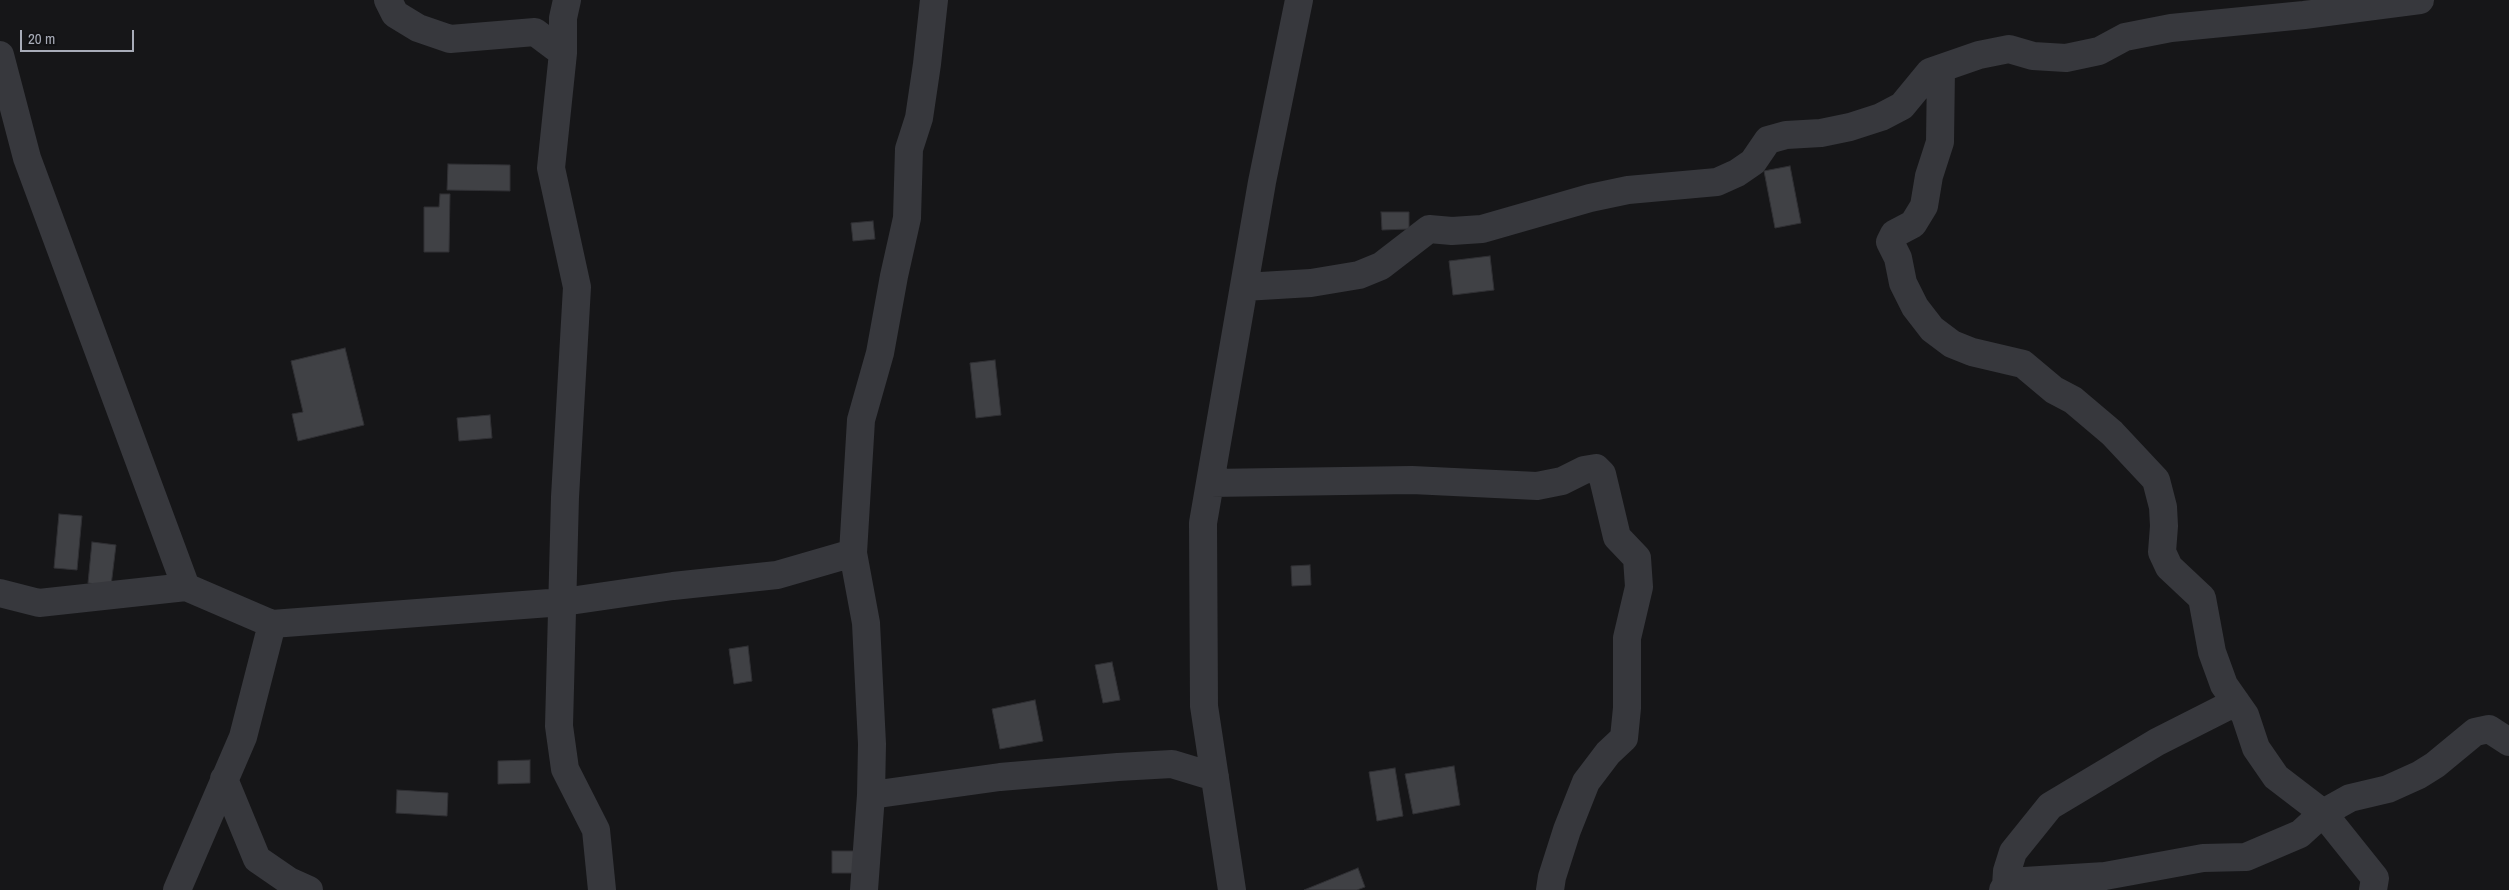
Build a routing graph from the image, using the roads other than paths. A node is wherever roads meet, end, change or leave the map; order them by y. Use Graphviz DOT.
graph roads {
  1 [pos="388,0"];
  2 [pos="567,0"];
  3 [pos="934,0"];
  4 [pos="1299,0"];
  5 [pos="2420,0"];
  6 [pos="563,53"];
  7 [pos="0,55"];
  8 [pos="1940,69"];
  9 [pos="1244,287"];
  10 [pos="1210,483"];
  11 [pos="853,553"];
  12 [pos="186,587"];
  13 [pos="0,593"];
  14 [pos="563,602"];
  15 [pos="272,624"];
  16 [pos="2236,702"];
  17 [pos="2509,742"];
  18 [pos="1215,777"];
  19 [pos="224,779"];
  20 [pos="871,795"];
  21 [pos="2322,814"];
  22 [pos="2005,888"];
  23 [pos="177,890"];
  24 [pos="308,890"];
  25 [pos="602,890"];
  26 [pos="864,890"];
  27 [pos="1232,890"];
  28 [pos="1550,890"];
  29 [pos="2374,890"];
  1 -- 6 [label="street"];
  2 -- 6 [label="street"];
  3 -- 11 [label="street"];
  4 -- 9 [label="street"];
  5 -- 8 [label="street"];
  6 -- 14 [label="street"];
  7 -- 12 [label="street"];
  8 -- 9 [label="street"];
  8 -- 16 [label="street"];
  9 -- 10 [label="street"];
  10 -- 18 [label="street"];
  10 -- 28 [label="street"];
  11 -- 14 [label="street"];
  11 -- 20 [label="street"];
  12 -- 13 [label="street"];
  12 -- 15 [label="street"];
  14 -- 15 [label="street"];
  14 -- 25 [label="street"];
  15 -- 19 [label="street"];
  16 -- 21 [label="street"];
  16 -- 22 [label="street"];
  17 -- 21 [label="street"];
  18 -- 20 [label="street"];
  18 -- 27 [label="street"];
  19 -- 23 [label="street"];
  19 -- 24 [label="street"];
  20 -- 26 [label="street"];
  21 -- 22 [label="street"];
  21 -- 29 [label="street"];
}
